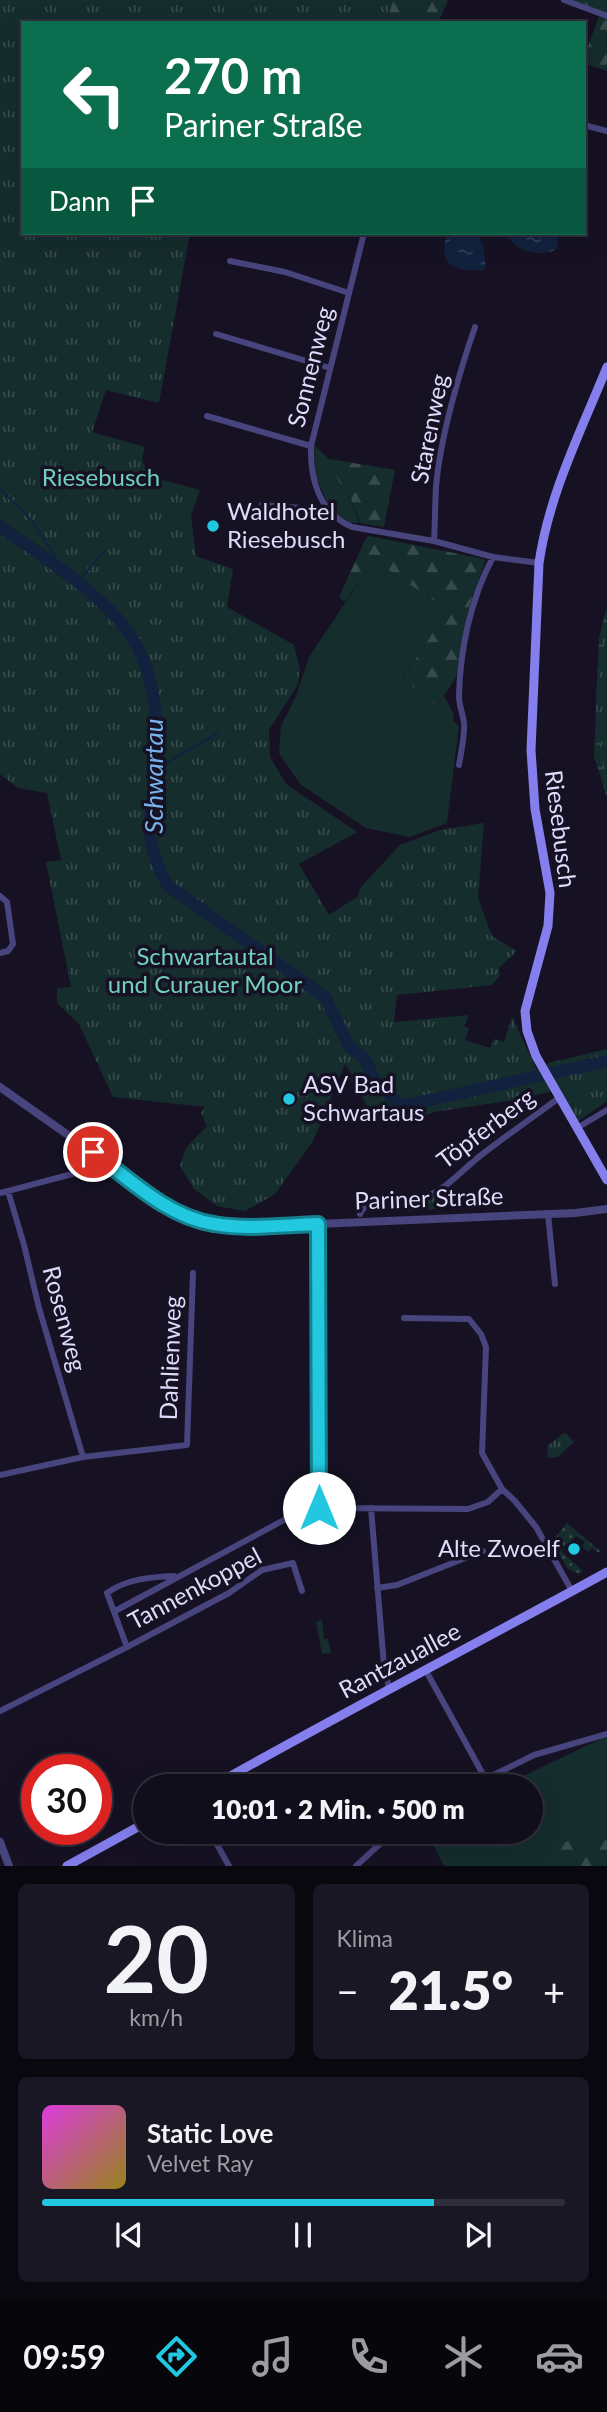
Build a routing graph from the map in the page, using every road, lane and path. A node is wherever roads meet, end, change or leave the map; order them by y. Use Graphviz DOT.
graph roads {
  1 [pos="564,0"];
  2 [pos="607,16"];
  3 [pos="586,126"];
  4 [pos="607,131"];
  5 [pos="364,235"];
  6 [pos="230,261"];
  7 [pos="349,293"];
  8 [pos="475,327"];
  9 [pos="216,334"];
  10 [pos="607,367"];
  11 [pos="331,368"];
  12 [pos="207,416"];
  13 [pos="311,446"];
  14 [pos="262,505"];
  15 [pos="327,510"];
  16 [pos="434,541"];
  17 [pos="493,556"];
  18 [pos="539,563"];
  19 [pos="459,765"];
  20 [pos="0,897"];
  21 [pos="0,912"];
  22 [pos="9,916"];
  23 [pos="0,953"];
  24 [pos="0,1087"];
  25 [pos="559,1098"];
  26 [pos="607,1110"];
  27 [pos="577,1128"];
  28 [pos="110,1164"];
  29 [pos="607,1180"];
  30 [pos="8,1191"];
  31 [pos="0,1193"];
  32 [pos="607,1209"];
  33 [pos="360,1213"];
  34 [pos="548,1214"];
  35 [pos="318,1224"];
  36 [pos="193,1273"];
  37 [pos="555,1284"];
  38 [pos="404,1318"];
  39 [pos="83,1457"];
  40 [pos="0,1475"];
  41 [pos="502,1489"];
  42 [pos="319,1508"];
  43 [pos="371,1508"];
  44 [pos="483,1552"];
  45 [pos="607,1572"];
  46 [pos="178,1576"];
  47 [pos="377,1588"];
  48 [pos="302,1591"];
  49 [pos="572,1591"];
  50 [pos="114,1611"];
  51 [pos="127,1647"];
  52 [pos="425,1670"];
  53 [pos="389,1688"];
  54 [pos="0,1711"];
  55 [pos="607,1734"];
  56 [pos="234,1774"];
  57 [pos="483,1774"];
  58 [pos="494,1774"];
  59 [pos="133,1830"];
  60 [pos="0,1842"];
  61 [pos="217,1844"];
  62 [pos="380,1844"];
  63 [pos="9,1866"];
  64 [pos="66,1866"];
  65 [pos="229,1866"];
  66 [pos="356,1866"];
  1 -- 2 [label="street"];
  3 -- 4 [label="street"];
  5 -- 7 [label="street, Sonnenweg"];
  6 -- 7 [label="street"];
  7 -- 11 [label="street, Sonnenweg"];
  8 -- 16 [label="street, Starenweg"];
  9 -- 11 [label="street"];
  10 -- 18 [label="main road, Riesebusch"];
  11 -- 13 [label="street, Sonnenweg"];
  12 -- 13 [label="street"];
  13 -- 15 [label="street, Sonnenweg"];
  14 -- 15 [label="street"];
  15 -- 16 [label="street"];
  16 -- 17 [label="street"];
  17 -- 18 [label="street"];
  17 -- 19 [label="street"];
  18 -- 25 [label="main road, Riesebusch"];
  20 -- 22 [label="street"];
  21 -- 22 [label="street"];
  22 -- 23 [label="street"];
  24 -- 28 [label="street, Pariner Straße"];
  25 -- 27 [label="main road"];
  25 -- 33 [label="street, Töpferberg"];
  26 -- 27 [label="street"];
  27 -- 29 [label="main road"];
  28 -- 30 [label="street"];
  28 -- 35 [label="street, Pariner Straße"];
  30 -- 31 [label="street"];
  30 -- 39 [label="street, Rosenweg"];
  32 -- 34 [label="street, Pariner Straße"];
  34 -- 35 [label="street, Pariner Straße"];
  34 -- 37 [label="street"];
  35 -- 42 [label="street"];
  36 -- 39 [label="street, Dahlienweg"];
  38 -- 41 [label="street"];
  39 -- 40 [label="street"];
  41 -- 43 [label="street"];
  41 -- 49 [label="street"];
  42 -- 43 [label="street"];
  42 -- 46 [label="street"];
  43 -- 47 [label="street"];
  44 -- 47 [label="street"];
  45 -- 49 [label="main road, Rantzauallee"];
  46 -- 50 [label="street"];
  46 -- 50 [label="street"];
  47 -- 53 [label="street"];
  48 -- 51 [label="street, Tannenkoppel"];
  49 -- 52 [label="main road, Rantzauallee"];
  50 -- 51 [label="street"];
  51 -- 54 [label="street"];
  52 -- 53 [label="main road, Rantzauallee"];
  52 -- 57 [label="street"];
  53 -- 56 [label="main road, Rantzauallee"];
  55 -- 58 [label="street"];
  59 -- 64 [label="main road"];
  60 -- 63 [label="street"];
  61 -- 65 [label="street"];
  62 -- 66 [label="street"];
}
